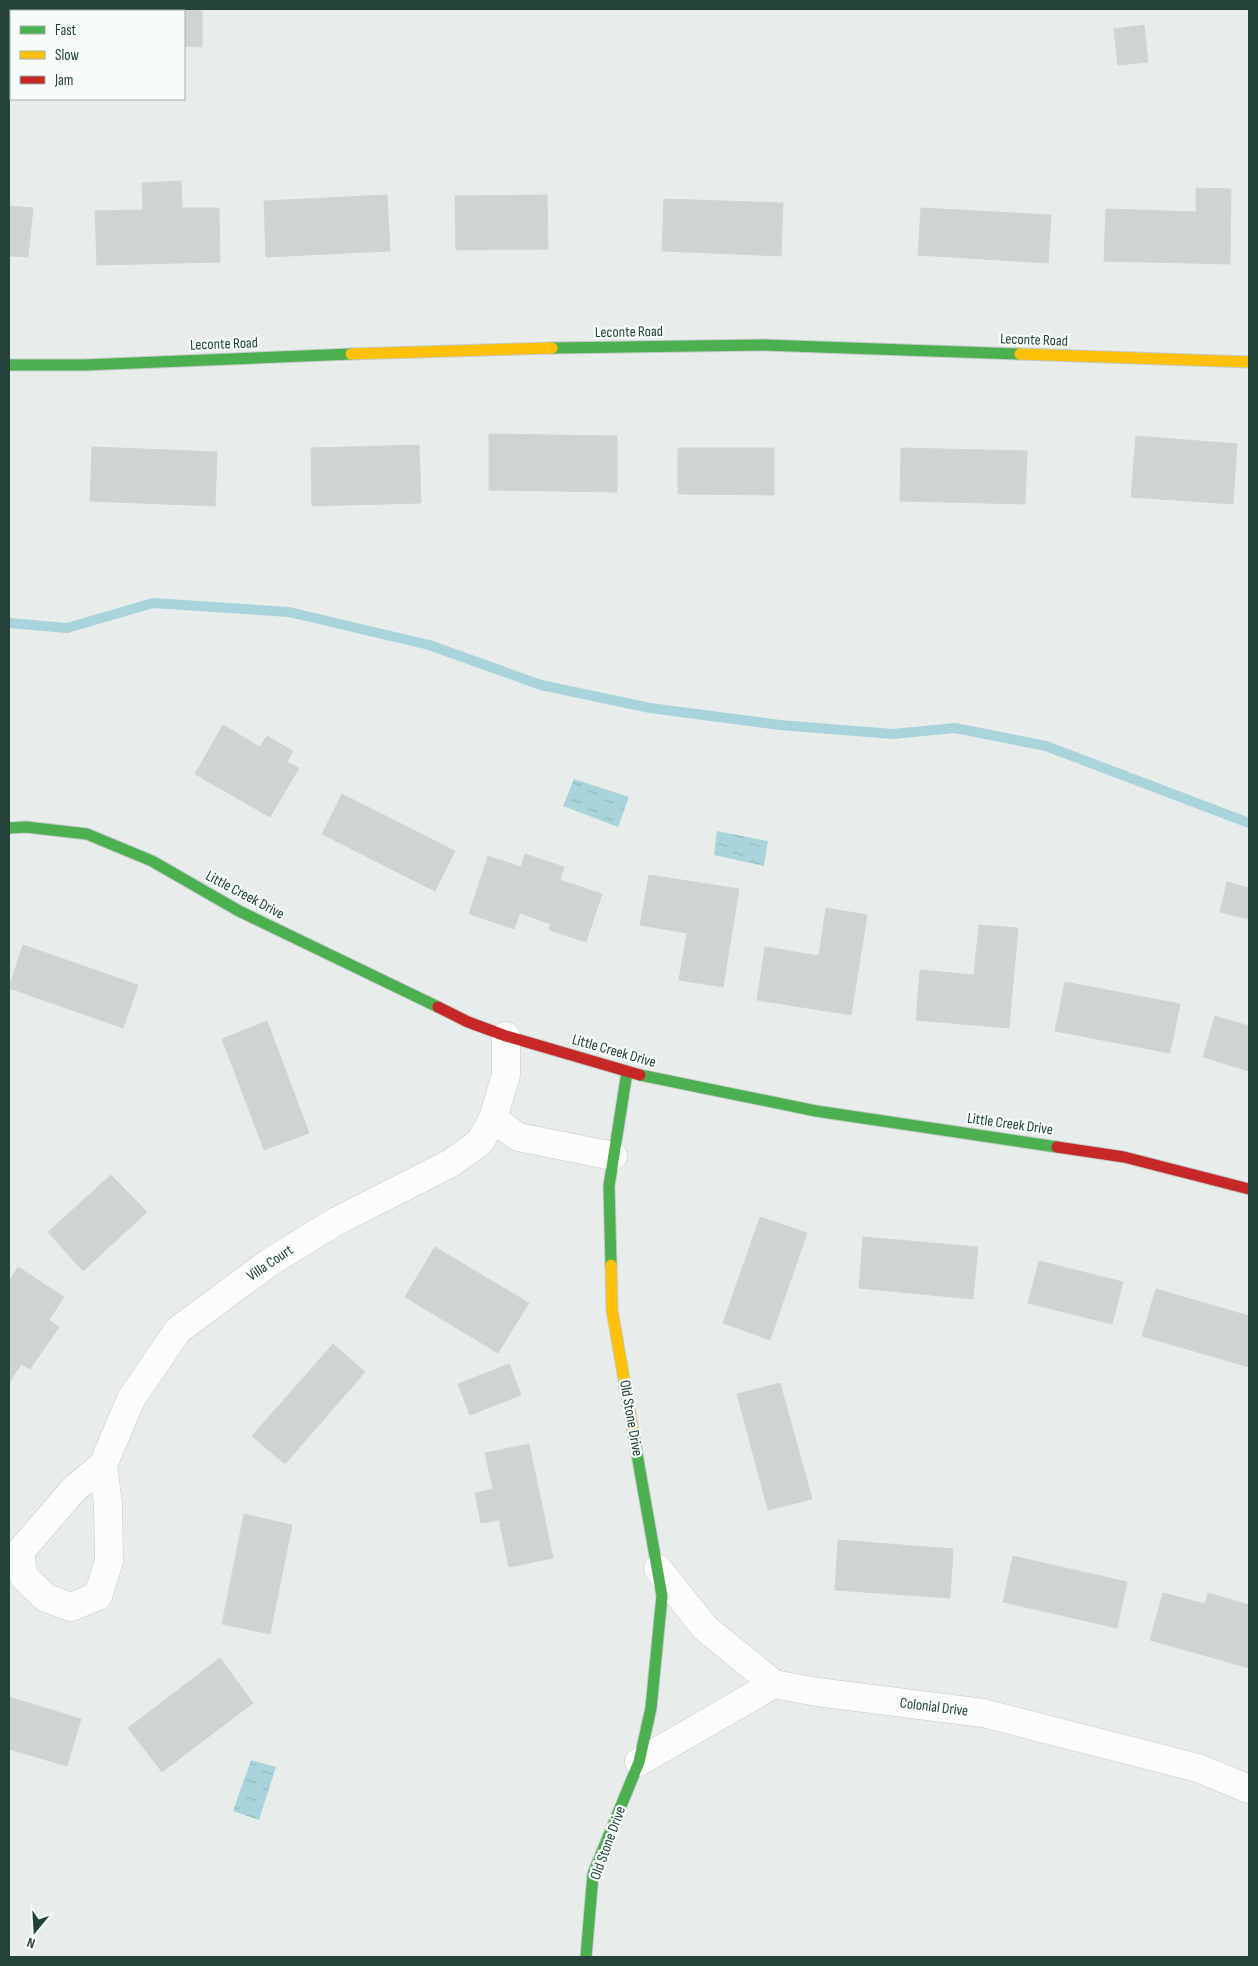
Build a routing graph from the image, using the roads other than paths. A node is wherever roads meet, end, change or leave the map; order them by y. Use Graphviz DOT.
graph roads {
  1 [pos="1249,362"];
  2 [pos="9,365"];
  3 [pos="9,828"];
  4 [pos="506,1036"];
  5 [pos="627,1072"];
  6 [pos="494,1119"];
  7 [pos="613,1156"];
  8 [pos="1249,1189"];
  9 [pos="102,1465"];
  10 [pos="658,1569"];
  11 [pos="774,1684"];
  12 [pos="639,1762"];
  13 [pos="1249,1788"];
  14 [pos="586,1957"];
  1 -- 2 [label="street, Leconte Road"];
  3 -- 4 [label="street, Little Creek Drive"];
  4 -- 5 [label="street, Little Creek Drive"];
  4 -- 6 [label="street, Villa Court"];
  5 -- 7 [label="street, Old Stone Drive"];
  5 -- 8 [label="street, Little Creek Drive"];
  6 -- 7 [label="street"];
  6 -- 9 [label="street, Villa Court"];
  7 -- 10 [label="street, Old Stone Drive"];
  9 -- 9 [label="street, Villa Court"];
  10 -- 11 [label="street, Colonial Drive"];
  10 -- 12 [label="street, Old Stone Drive"];
  11 -- 12 [label="street"];
  11 -- 13 [label="street, Colonial Drive"];
  12 -- 14 [label="street, Old Stone Drive"];
}
